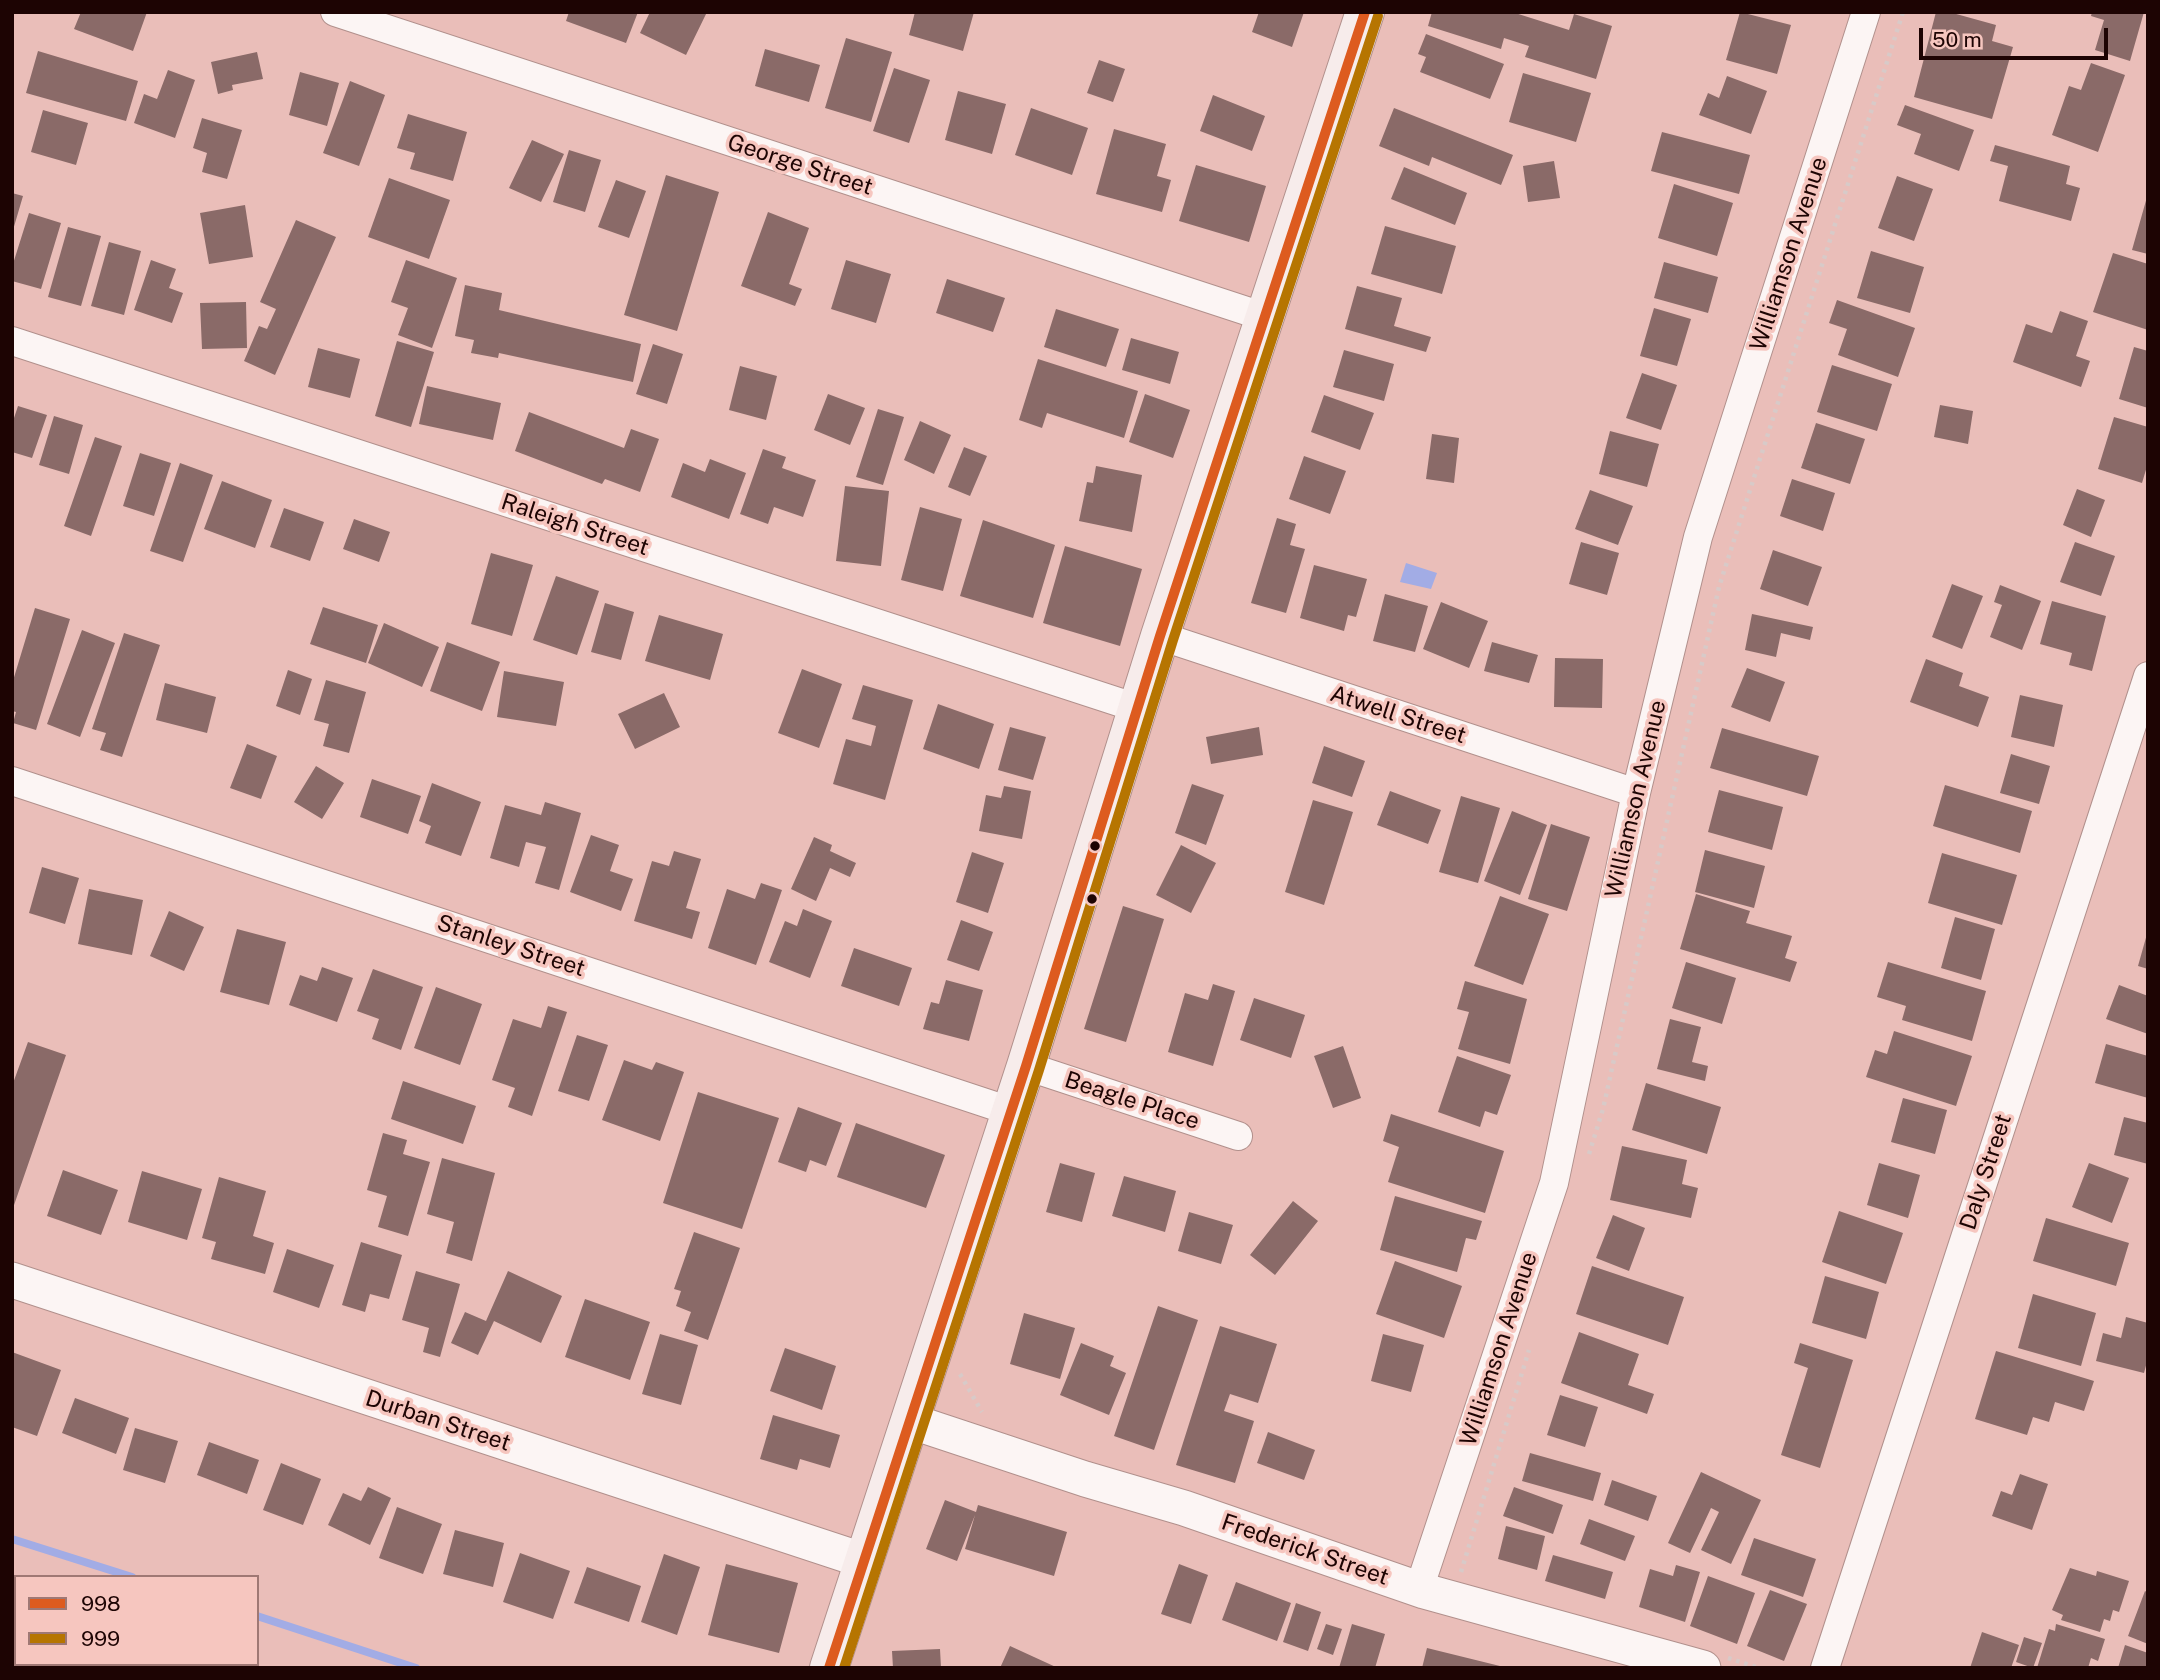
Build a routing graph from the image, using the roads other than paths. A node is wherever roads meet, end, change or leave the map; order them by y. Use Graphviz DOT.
graph roads {
  1 [pos="335,12"];
  2 [pos="1364,12"];
  3 [pos="1866,12"];
  4 [pos="1265,317"];
  5 [pos="12,341"];
  6 [pos="1160,636"];
  7 [pos="2148,676"];
  8 [pos="1137,708"];
  9 [pos="2141,717"];
  10 [pos="12,781"];
  11 [pos="1636,793"];
  12 [pos="1026,1066"];
  13 [pos="1010,1111"];
  14 [pos="1238,1136"];
  15 [pos="12,1280"];
  16 [pos="910,1421"];
  17 [pos="865,1561"];
  18 [pos="1419,1589"];
  19 [pos="829,1668"];
  20 [pos="1703,1668"];
  21 [pos="1825,1668"];
  1 -- 4 [label="street, George Street"];
  2 -- 4 [label="main road"];
  3 -- 11 [label="street, Williamson Avenue"];
  4 -- 6 [label="main road"];
  5 -- 8 [label="street, Raleigh Street"];
  6 -- 8 [label="main road"];
  6 -- 11 [label="street, Atwell Street"];
  7 -- 9 [label="street, Daly Street"];
  8 -- 12 [label="main road"];
  9 -- 21 [label="street, Daly Street"];
  10 -- 13 [label="street, Stanley Street"];
  11 -- 18 [label="street, Williamson Avenue"];
  12 -- 13 [label="main road"];
  12 -- 14 [label="street, Beagle Place"];
  13 -- 16 [label="main road"];
  15 -- 17 [label="street, Durban Street"];
  16 -- 17 [label="main road"];
  16 -- 18 [label="street, Frederick Street"];
  17 -- 19 [label="main road"];
  18 -- 20 [label="street, Frederick Street"];
}
